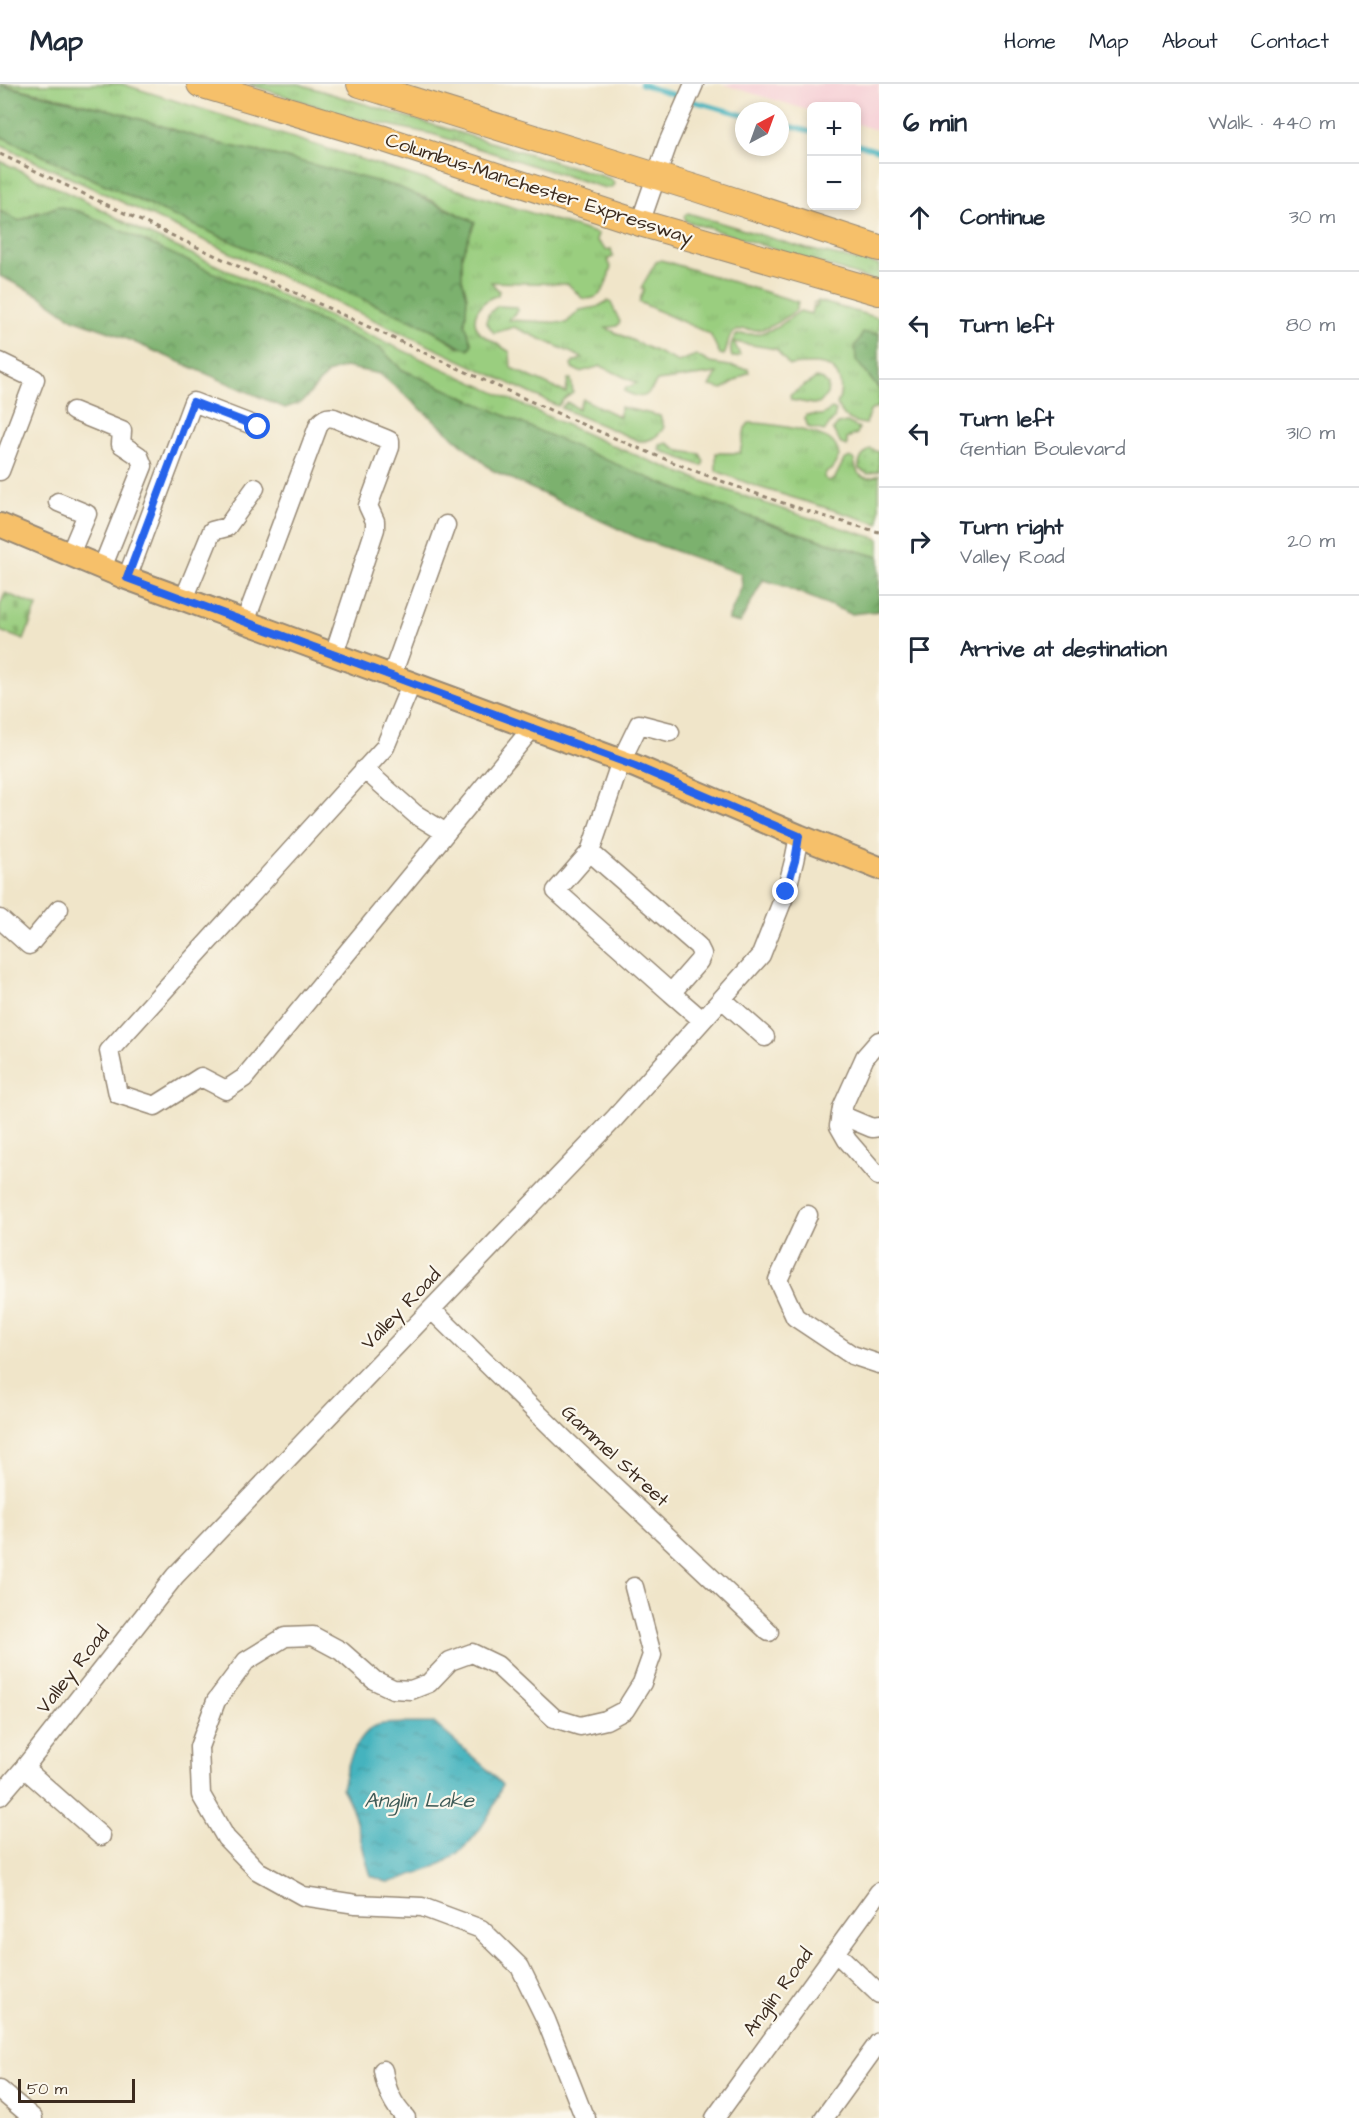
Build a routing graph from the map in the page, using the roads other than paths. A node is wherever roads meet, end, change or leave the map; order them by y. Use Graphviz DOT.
graph roads {
  1 [pos="200,84"];
  2 [pos="360,84"];
  3 [pos="694,84"];
  4 [pos="379,88"];
  5 [pos="656,177"];
  6 [pos="640,223"];
  7 [pos="879,248"];
  8 [pos="879,292"];
  9 [pos="0,362"];
  10 [pos="73,411"];
  11 [pos="258,427"];
  12 [pos="0,471"];
  13 [pos="255,489"];
  14 [pos="58,502"];
  15 [pos="0,525"];
  16 [pos="446,525"];
  17 [pos="70,554"];
  18 [pos="102,568"];
  19 [pos="127,578"];
  20 [pos="184,599"];
  21 [pos="245,622"];
  22 [pos="334,654"];
  23 [pos="402,679"];
  24 [pos="533,728"];
  25 [pos="670,732"];
  26 [pos="621,760"];
  27 [pos="364,769"];
  28 [pos="446,833"];
  29 [pos="799,836"];
  30 [pos="590,852"];
  31 [pos="879,868"];
  32 [pos="59,909"];
  33 [pos="0,919"];
  34 [pos="671,993"];
  35 [pos="722,999"];
  36 [pos="702,1020"];
  37 [pos="765,1037"];
  38 [pos="879,1041"];
  39 [pos="841,1115"];
  40 [pos="879,1127"];
  41 [pos="878,1176"];
  42 [pos="808,1215"];
  43 [pos="432,1310"];
  44 [pos="879,1364"];
  45 [pos="634,1587"];
  46 [pos="769,1632"];
  47 [pos="24,1768"];
  48 [pos="0,1796"];
  49 [pos="101,1836"];
  50 [pos="879,1892"];
  51 [pos="834,1952"];
  52 [pos="879,1994"];
  53 [pos="879,2042"];
  54 [pos="383,2070"];
  55 [pos="0,2090"];
  56 [pos="33,2118"];
  57 [pos="406,2118"];
  58 [pos="586,2118"];
  59 [pos="715,2118"];
  60 [pos="824,2118"];
  1 -- 6 [label="highway, Columbus-Manchester Expressway"];
  2 -- 4 [label="highway"];
  3 -- 5 [label="street"];
  4 -- 5 [label="highway"];
  5 -- 6 [label="street"];
  5 -- 7 [label="highway"];
  6 -- 8 [label="highway, Columbus-Manchester Expressway"];
  9 -- 12 [label="street"];
  10 -- 18 [label="street"];
  11 -- 19 [label="street"];
  13 -- 20 [label="street"];
  14 -- 17 [label="street"];
  15 -- 17 [label="main road"];
  16 -- 23 [label="street"];
  17 -- 18 [label="main road"];
  18 -- 19 [label="main road"];
  19 -- 20 [label="main road"];
  20 -- 21 [label="main road"];
  21 -- 22 [label="main road"];
  21 -- 22 [label="street"];
  22 -- 23 [label="main road"];
  23 -- 24 [label="main road"];
  23 -- 27 [label="street"];
  24 -- 26 [label="main road"];
  24 -- 28 [label="street"];
  25 -- 26 [label="street"];
  26 -- 29 [label="main road"];
  26 -- 30 [label="street"];
  27 -- 28 [label="street"];
  27 -- 28 [label="street"];
  29 -- 31 [label="main road"];
  29 -- 35 [label="street, Valley Road"];
  30 -- 34 [label="street"];
  30 -- 34 [label="street"];
  32 -- 33 [label="street"];
  34 -- 36 [label="street"];
  35 -- 36 [label="street, Valley Road"];
  35 -- 37 [label="street"];
  36 -- 43 [label="street, Valley Road"];
  38 -- 39 [label="street"];
  39 -- 40 [label="street"];
  39 -- 41 [label="street"];
  42 -- 44 [label="street"];
  43 -- 46 [label="street, Gammel Street"];
  43 -- 47 [label="street, Valley Road"];
  45 -- 58 [label="street"];
  47 -- 48 [label="street, Valley Road"];
  47 -- 49 [label="street"];
  50 -- 51 [label="street, Anglin Road"];
  51 -- 52 [label="street"];
  51 -- 59 [label="street, Anglin Road"];
  53 -- 60 [label="street"];
  54 -- 57 [label="street"];
  55 -- 56 [label="street"];
}
